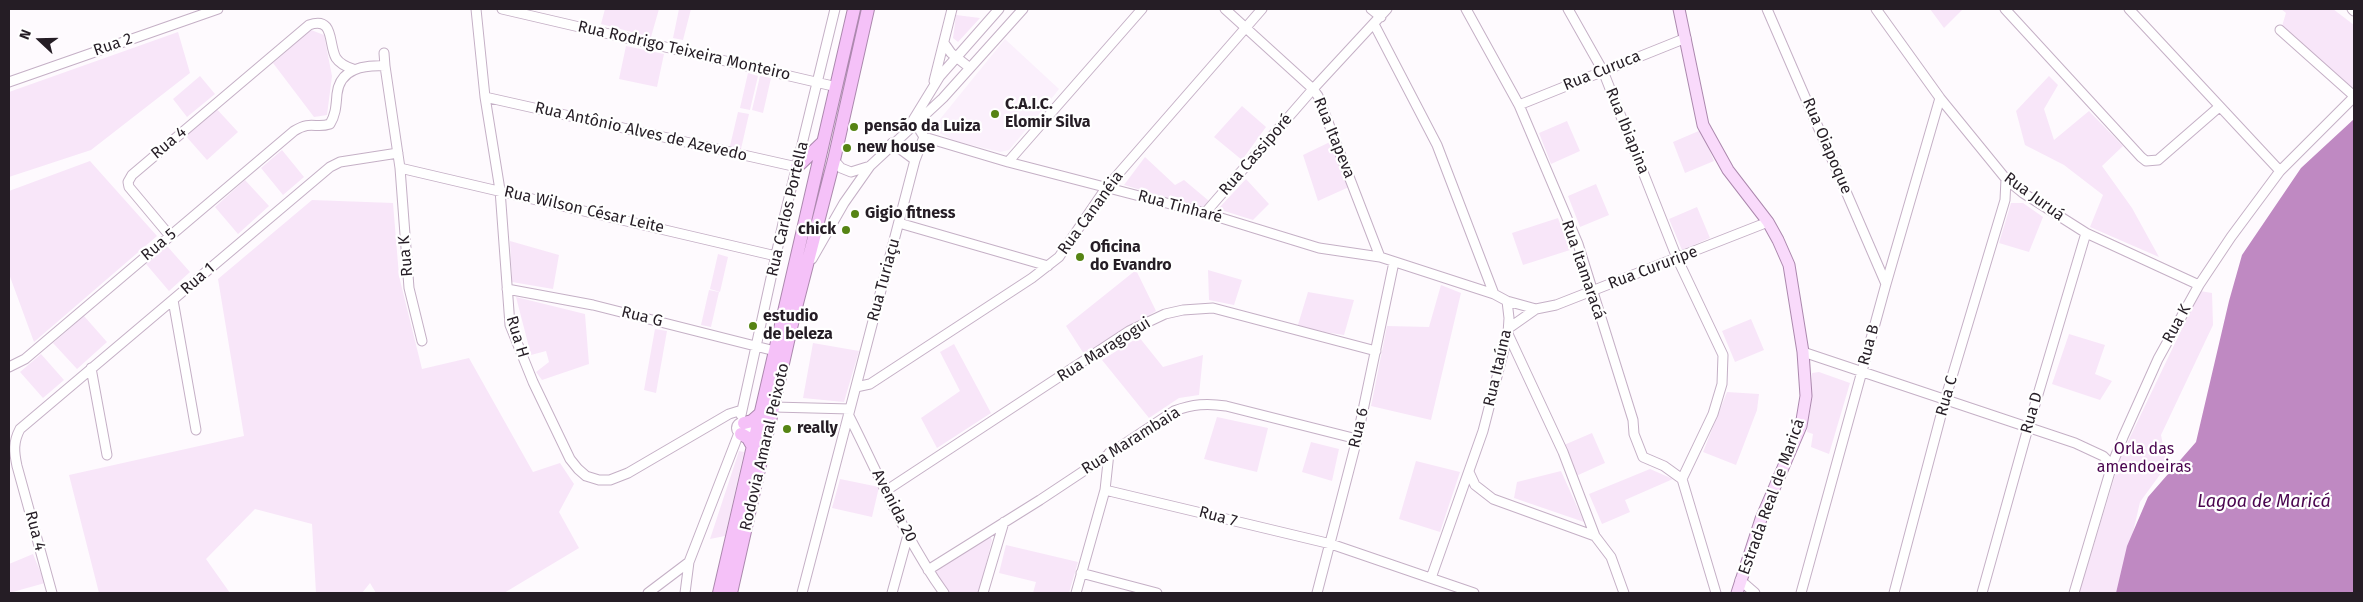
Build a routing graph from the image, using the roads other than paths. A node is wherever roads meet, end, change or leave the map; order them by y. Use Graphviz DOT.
graph roads {
  1 [pos="218,9"];
  2 [pos="476,9"];
  3 [pos="502,9"];
  4 [pos="835,9"];
  5 [pos="854,9"];
  6 [pos="868,9"];
  7 [pos="952,9"];
  8 [pos="999,9"];
  9 [pos="1023,9"];
  10 [pos="1142,9"];
  11 [pos="1225,9"];
  12 [pos="1262,9"];
  13 [pos="1371,9"];
  14 [pos="1387,9"];
  15 [pos="1466,9"];
  16 [pos="1568,9"];
  17 [pos="1678,9"];
  18 [pos="1767,9"];
  19 [pos="1876,9"];
  20 [pos="2005,9"];
  21 [pos="2129,9"];
  22 [pos="1377,20"];
  23 [pos="1246,26"];
  24 [pos="2280,30"];
  25 [pos="1686,38"];
  26 [pos="944,43"];
  27 [pos="384,53"];
  28 [pos="956,57"];
  29 [pos="385,66"];
  30 [pos="970,68"];
  31 [pos="353,69"];
  32 [pos="1603,71"];
  33 [pos="9,82"];
  34 [pos="818,82"];
  35 [pos="837,86"];
  36 [pos="933,86"];
  37 [pos="1313,89"];
  38 [pos="485,97"];
  39 [pos="2354,97"];
  40 [pos="1940,98"];
  41 [pos="1519,105"];
  42 [pos="2219,107"];
  43 [pos="912,127"];
  44 [pos="924,137"];
  45 [pos="823,142"];
  46 [pos="892,143"];
  47 [pos="834,160"];
  48 [pos="915,160"];
  49 [pos="399,161"];
  50 [pos="1008,162"];
  51 [pos="870,166"];
  52 [pos="797,167"];
  53 [pos="2280,171"];
  54 [pos="2006,179"];
  55 [pos="1106,188"];
  56 [pos="500,190"];
  57 [pos="2023,193"];
  58 [pos="2005,200"];
  59 [pos="1205,213"];
  60 [pos="1768,222"];
  61 [pos="899,223"];
  62 [pos="2086,233"];
  63 [pos="170,236"];
  64 [pos="776,256"];
  65 [pos="1380,257"];
  66 [pos="1677,258"];
  67 [pos="1394,262"];
  68 [pos="1048,266"];
  69 [pos="806,270"];
  70 [pos="1886,284"];
  71 [pos="2199,285"];
  72 [pos="507,289"];
  73 [pos="1591,292"];
  74 [pos="1494,294"];
  75 [pos="173,300"];
  76 [pos="1507,302"];
  77 [pos="1536,309"];
  78 [pos="1509,331"];
  79 [pos="422,341"];
  80 [pos="756,346"];
  81 [pos="775,351"];
  82 [pos="1376,351"];
  83 [pos="1803,352"];
  84 [pos="9,367"];
  85 [pos="91,368"];
  86 [pos="1862,372"];
  87 [pos="856,387"];
  88 [pos="1945,400"];
  89 [pos="774,407"];
  90 [pos="850,412"];
  91 [pos="761,413"];
  92 [pos="742,425"];
  93 [pos="2028,428"];
  94 [pos="196,430"];
  95 [pos="15,438"];
  96 [pos="1358,439"];
  97 [pos="753,447"];
  98 [pos="1109,453"];
  99 [pos="107,455"];
  100 [pos="2112,465"];
  101 [pos="13,467"];
  102 [pos="1469,472"];
  103 [pos="1682,478"];
  104 [pos="887,490"];
  105 [pos="1105,490"];
  106 [pos="1004,522"];
  107 [pos="908,535"];
  108 [pos="1595,536"];
  109 [pos="1331,544"];
  110 [pos="689,562"];
  111 [pos="928,570"];
  112 [pos="1082,573"];
  113 [pos="1431,578"];
  114 [pos="1740,580"];
  115 [pos="52,593"];
  116 [pos="648,593"];
  117 [pos="685,593"];
  118 [pos="719,593"];
  119 [pos="731,593"];
  120 [pos="802,593"];
  121 [pos="892,593"];
  122 [pos="944,593"];
  123 [pos="984,593"];
  124 [pos="1076,593"];
  125 [pos="1157,593"];
  126 [pos="1317,593"];
  127 [pos="1474,593"];
  128 [pos="1624,593"];
  129 [pos="1716,593"];
  130 [pos="1738,593"];
  131 [pos="1754,593"];
  132 [pos="1801,593"];
  133 [pos="1894,593"];
  134 [pos="1982,593"];
  135 [pos="2074,593"];
  1 -- 33 [label="street, Rua 2"];
  2 -- 38 [label="street, Rua H"];
  3 -- 34 [label="street, Rua Rodrigo Teixeira Monteiro"];
  4 -- 34 [label="street, Rua Carlos Portella"];
  5 -- 35 [label="highway, Rodovia Amaral Peixoto"];
  6 -- 47 [label="highway, Rodovia Amaral Peixoto"];
  7 -- 26 [label="street"];
  8 -- 28 [label="street"];
  9 -- 30 [label="street"];
  10 -- 50 [label="street"];
  11 -- 23 [label="street, Rua Itapeva"];
  12 -- 23 [label="street, Rua Cananéia"];
  13 -- 22 [label="street"];
  14 -- 22 [label="street, Rua Cassiporé"];
  15 -- 41 [label="street, Rua Itamaracá"];
  16 -- 32 [label="street, Rua Ibiapina"];
  17 -- 25 [label="main road, Estrada Real de Maricá"];
  18 -- 70 [label="street, Rua Oiapoque"];
  19 -- 40 [label="street, Rua Juruá"];
  20 -- 42 [label="street"];
  21 -- 42 [label="street"];
  22 -- 37 [label="street, Rua Cassiporé"];
  22 -- 74 [label="street"];
  23 -- 37 [label="street, Rua Itapeva"];
  23 -- 55 [label="street, Rua Cananéia"];
  24 -- 39 [label="street"];
  25 -- 32 [label="street, Rua Curuca"];
  25 -- 60 [label="main road, Estrada Real de Maricá"];
  26 -- 28 [label="street"];
  26 -- 36 [label="street"];
  27 -- 29 [label="street, Rua K"];
  28 -- 30 [label="street"];
  28 -- 36 [label="street"];
  29 -- 31 [label="street"];
  29 -- 49 [label="street, Rua K"];
  30 -- 43 [label="street"];
  31 -- 63 [label="street, Rua 5"];
  31 -- 63 [label="street, Rua 4"];
  32 -- 41 [label="street, Rua Curuca"];
  32 -- 66 [label="street, Rua Ibiapina"];
  34 -- 35 [label="street, Rua Rodrigo Teixeira Monteiro"];
  34 -- 52 [label="street, Rua Carlos Portella"];
  35 -- 45 [label="highway, Rodovia Amaral Peixoto"];
  36 -- 43 [label="street"];
  37 -- 59 [label="street, Rua Cassiporé"];
  37 -- 65 [label="street, Rua Itapeva"];
  38 -- 52 [label="street, Rua Antônio Alves de Azevedo"];
  38 -- 56 [label="street, Rua H"];
  39 -- 53 [label="street, Rua K"];
  40 -- 54 [label="street, Rua Juruá"];
  40 -- 70 [label="street, Rua B"];
  41 -- 73 [label="street, Rua Itamaracá"];
  42 -- 53 [label="street"];
  43 -- 44 [label="street"];
  43 -- 46 [label="street"];
  44 -- 48 [label="street, Rua Turiaçu"];
  44 -- 50 [label="street, Rua Tinharé"];
  45 -- 52 [label="highway"];
  45 -- 81 [label="highway, Rodovia Amaral Peixoto"];
  46 -- 48 [label="street"];
  46 -- 51 [label="street"];
  47 -- 51 [label="street"];
  47 -- 69 [label="highway, Rodovia Amaral Peixoto"];
  48 -- 61 [label="street, Rua Turiaçu"];
  49 -- 56 [label="street, Rua Wilson César Leite"];
  49 -- 75 [label="street, Rua 1"];
  49 -- 79 [label="street, Rua K"];
  50 -- 55 [label="street, Rua Tinharé"];
  51 -- 69 [label="street"];
  52 -- 64 [label="street, Rua Carlos Portella"];
  53 -- 71 [label="street, Rua K"];
  54 -- 57 [label="street, Rua Juruá"];
  54 -- 58 [label="street, Rua C"];
  55 -- 59 [label="street, Rua Tinharé"];
  55 -- 68 [label="street, Rua Cananéia"];
  56 -- 64 [label="street, Rua Wilson César Leite"];
  56 -- 72 [label="street, Rua H"];
  57 -- 58 [label="street"];
  57 -- 62 [label="street, Rua Juruá"];
  58 -- 88 [label="street, Rua C"];
  59 -- 65 [label="street, Rua Tinharé"];
  60 -- 66 [label="street, Rua Cururipe"];
  60 -- 83 [label="main road, Estrada Real de Maricá"];
  61 -- 68 [label="street"];
  61 -- 87 [label="street, Rua Turiaçu"];
  62 -- 71 [label="street, Rua Juruá"];
  62 -- 93 [label="street, Rua D"];
  63 -- 84 [label="street, Rua 5"];
  64 -- 80 [label="street, Rua Carlos Portella"];
  65 -- 67 [label="street"];
  66 -- 73 [label="street, Rua Cururipe"];
  66 -- 103 [label="street, Rua Ibiapina"];
  67 -- 74 [label="street"];
  67 -- 82 [label="street, Rua 6"];
  68 -- 87 [label="street, Rua Cananéia"];
  69 -- 89 [label="highway, Rodovia Amaral Peixoto"];
  70 -- 86 [label="street, Rua B"];
  71 -- 100 [label="street, Rua K"];
  72 -- 80 [label="street, Rua G"];
  72 -- 92 [label="street, Rua H"];
  73 -- 77 [label="street, Rua Cururipe"];
  73 -- 103 [label="street, Rua Itamaracá"];
  74 -- 76 [label="street"];
  75 -- 85 [label="street, Rua 1"];
  75 -- 94 [label="street"];
  76 -- 77 [label="street, Rua Cururipe"];
  76 -- 78 [label="street, Rua Itaúna"];
  77 -- 78 [label="street"];
  78 -- 102 [label="street, Rua Itaúna"];
  78 -- 108 [label="street"];
  80 -- 81 [label="street, Rua G"];
  80 -- 92 [label="street, Rua Carlos Portella"];
  81 -- 91 [label="highway, Rodovia Amaral Peixoto"];
  82 -- 96 [label="street, Rua 6"];
  82 -- 104 [label="street, Rua Maragogui"];
  83 -- 86 [label="street"];
  83 -- 114 [label="main road, Estrada Real de Maricá"];
  85 -- 95 [label="street, Rua 1"];
  85 -- 99 [label="street"];
  86 -- 88 [label="street"];
  86 -- 132 [label="street, Rua B"];
  87 -- 90 [label="street, Rua Turiaçu"];
  88 -- 93 [label="street"];
  88 -- 133 [label="street, Rua C"];
  89 -- 90 [label="street"];
  89 -- 119 [label="highway, Rodovia Amaral Peixoto"];
  90 -- 104 [label="street, Avenida 20"];
  90 -- 120 [label="street, Rua Turiaçu"];
  91 -- 92 [label="highway"];
  91 -- 97 [label="highway, Rodovia Amaral Peixoto"];
  92 -- 97 [label="highway"];
  92 -- 110 [label="street, Rua Carlos Portella"];
  93 -- 100 [label="street"];
  93 -- 134 [label="street, Rua D"];
  95 -- 101 [label="street, Rua 4"];
  96 -- 98 [label="street, Rua Marambaia"];
  96 -- 109 [label="street, Rua 6"];
  97 -- 118 [label="highway, Rodovia Amaral Peixoto"];
  98 -- 105 [label="street"];
  98 -- 106 [label="street, Rua Marambaia"];
  100 -- 135 [label="street, Rua K"];
  101 -- 115 [label="street, Rua 4"];
  102 -- 108 [label="street"];
  102 -- 113 [label="street"];
  103 -- 129 [label="street"];
  104 -- 107 [label="street, Avenida 20"];
  105 -- 109 [label="street, Rua 7"];
  105 -- 112 [label="street"];
  106 -- 111 [label="street, Rua Marambaia"];
  106 -- 123 [label="street"];
  107 -- 111 [label="street, Avenida 20"];
  107 -- 121 [label="street"];
  108 -- 128 [label="street"];
  109 -- 113 [label="street"];
  109 -- 126 [label="street, Rua 6"];
  110 -- 116 [label="street"];
  110 -- 117 [label="street, Rua Carlos Portella"];
  111 -- 122 [label="street, Avenida 20"];
  112 -- 124 [label="street"];
  112 -- 125 [label="street"];
  113 -- 127 [label="street"];
  114 -- 130 [label="main road, Estrada Real de Maricá"];
  114 -- 131 [label="street"];
}
